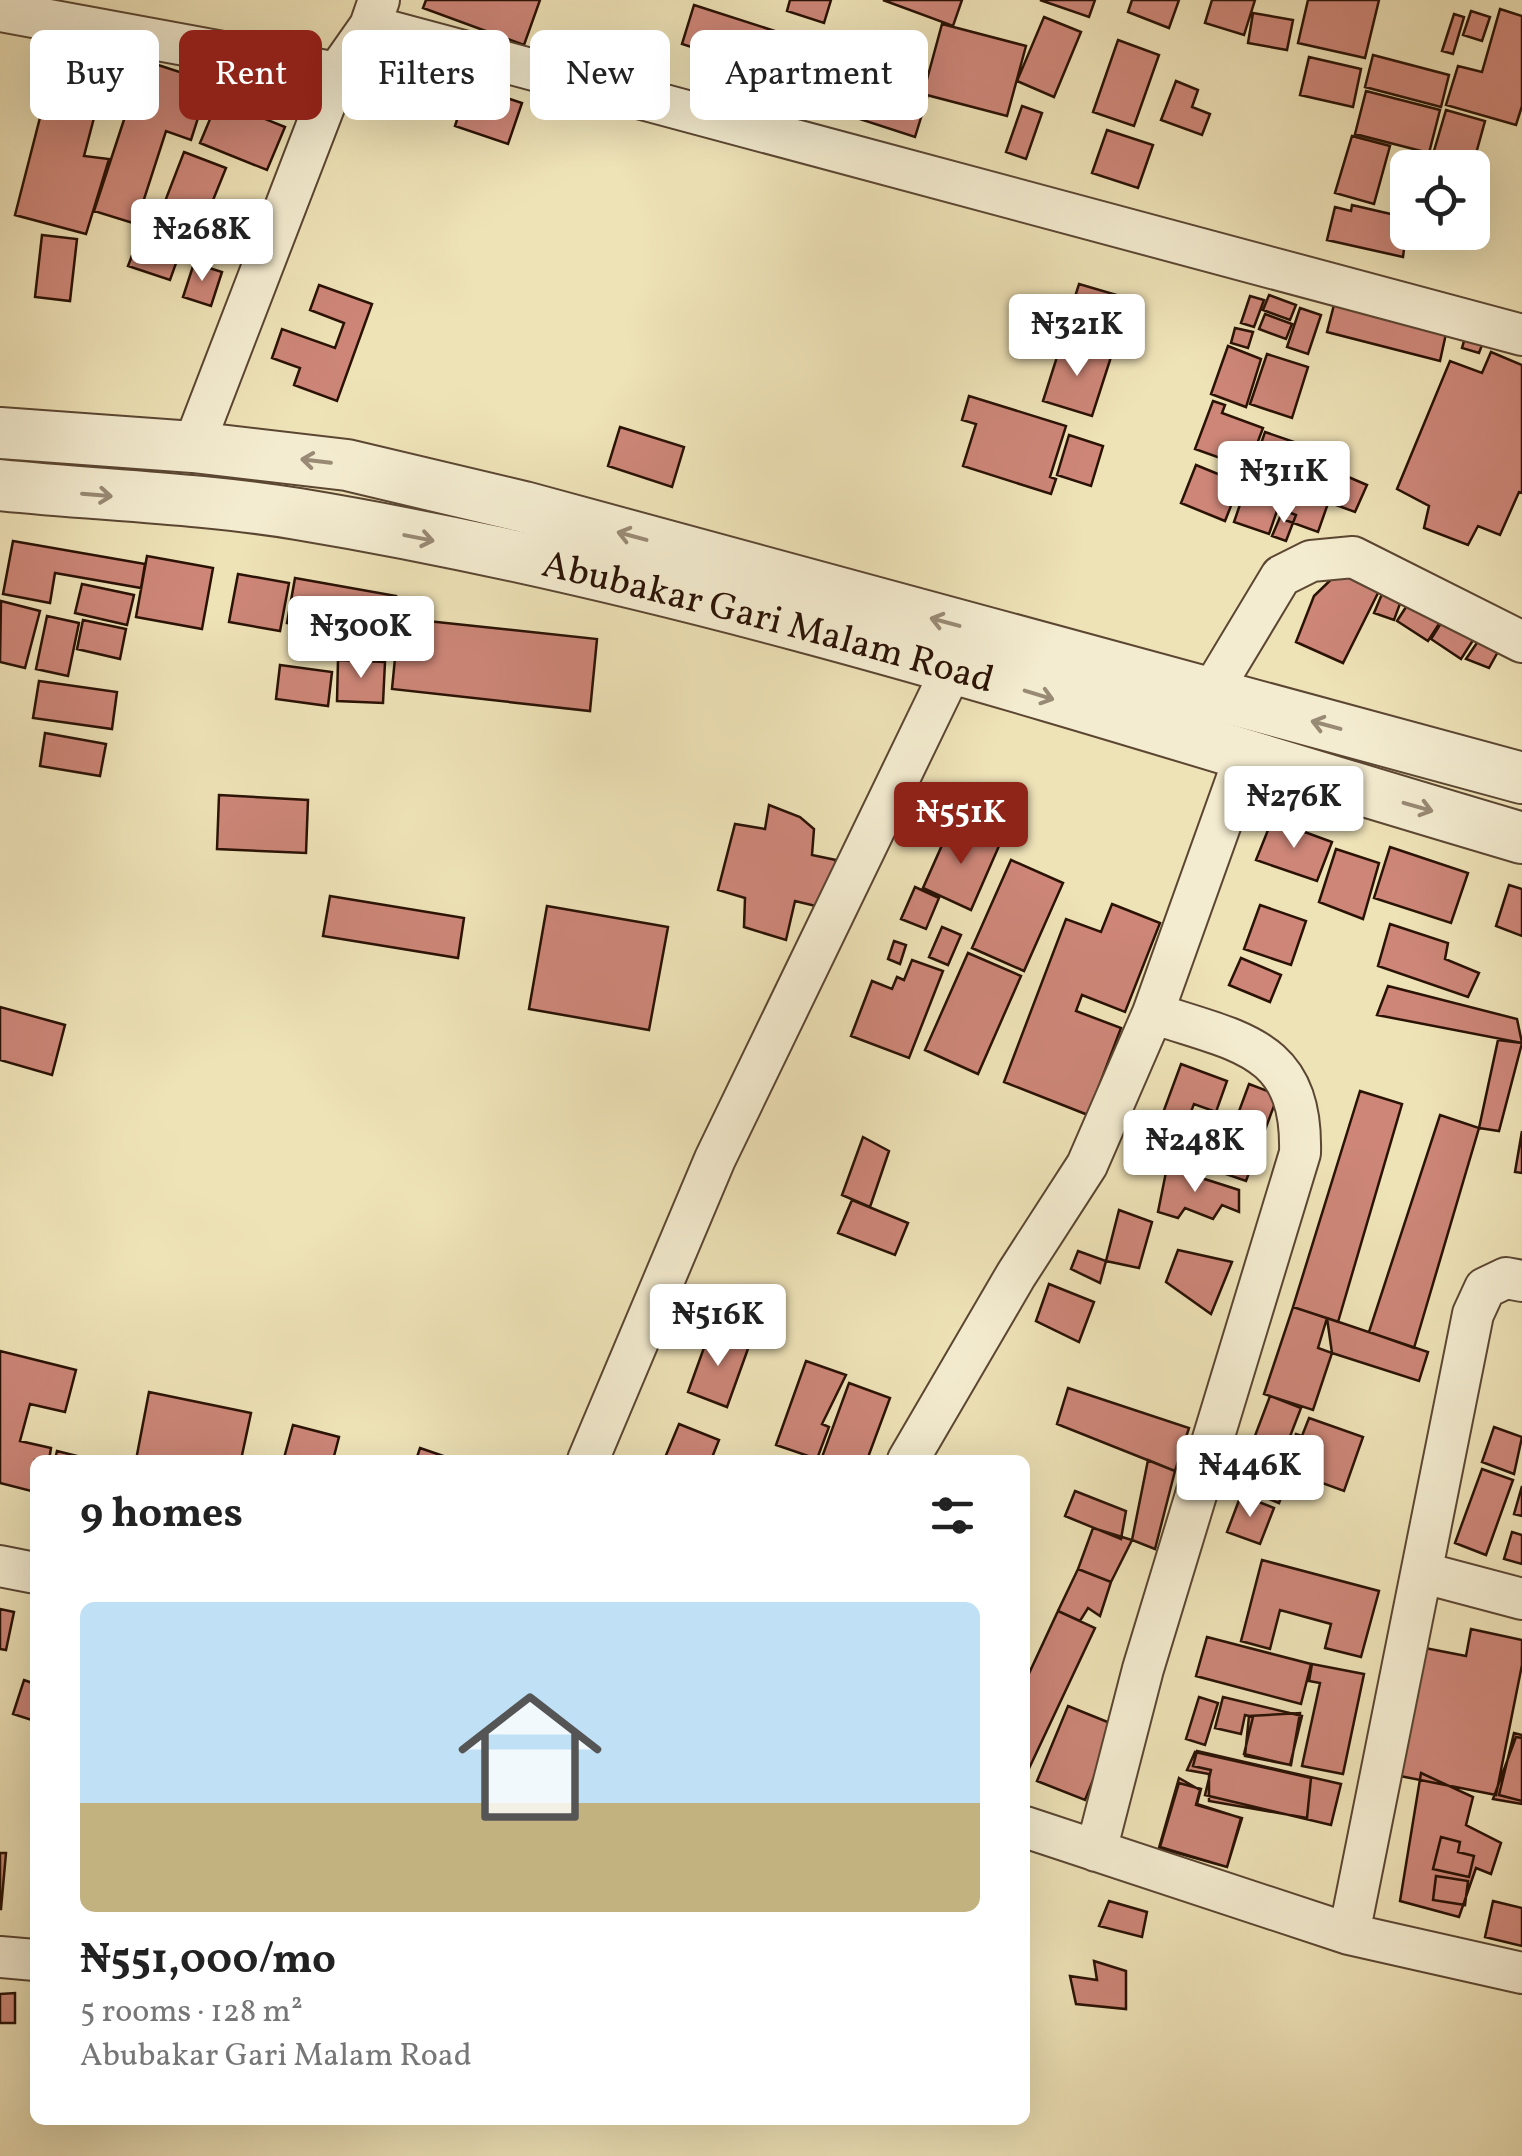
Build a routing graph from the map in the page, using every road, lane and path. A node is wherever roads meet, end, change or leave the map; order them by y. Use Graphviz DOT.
graph roads {
  1 [pos="0,10"];
  2 [pos="375,13"];
  3 [pos="337,74"];
  4 [pos="1522,335"];
  5 [pos="0,433"];
  6 [pos="192,447"];
  7 [pos="0,485"];
  8 [pos="1522,642"];
  9 [pos="952,668"];
  10 [pos="1210,694"];
  11 [pos="1245,756"];
  12 [pos="1522,778"];
  13 [pos="1522,838"];
  14 [pos="1153,1013"];
  15 [pos="1522,1281"];
  16 [pos="590,1455"];
  17 [pos="911,1455"];
  18 [pos="0,1566"];
  19 [pos="30,1572"];
  20 [pos="1424,1572"];
  21 [pos="1522,1599"];
  22 [pos="1030,1829"];
  23 [pos="1096,1850"];
  24 [pos="1349,1934"];
  25 [pos="0,1958"];
  26 [pos="30,1960"];
  27 [pos="1522,1974"];
  1 -- 3 [label="street"];
  2 -- 3 [label="street"];
  2 -- 4 [label="street"];
  3 -- 6 [label="street"];
  5 -- 6 [label="street"];
  10 -- 6 [label="street, one-way"];
  7 -- 9 [label="street, Abubakar Gari Malam Road, one-way"];
  8 -- 10 [label="street"];
  9 -- 11 [label="street, Abubakar Gari Malam Road, one-way"];
  9 -- 16 [label="street"];
  12 -- 10 [label="street, one-way"];
  11 -- 13 [label="street, Abubakar Gari Malam Road, one-way"];
  11 -- 14 [label="street"];
  14 -- 17 [label="street"];
  14 -- 23 [label="street"];
  15 -- 20 [label="street"];
  18 -- 19 [label="street"];
  20 -- 21 [label="street"];
  20 -- 24 [label="street"];
  22 -- 23 [label="street"];
  23 -- 24 [label="street"];
  24 -- 27 [label="street"];
  25 -- 26 [label="street"];
}
